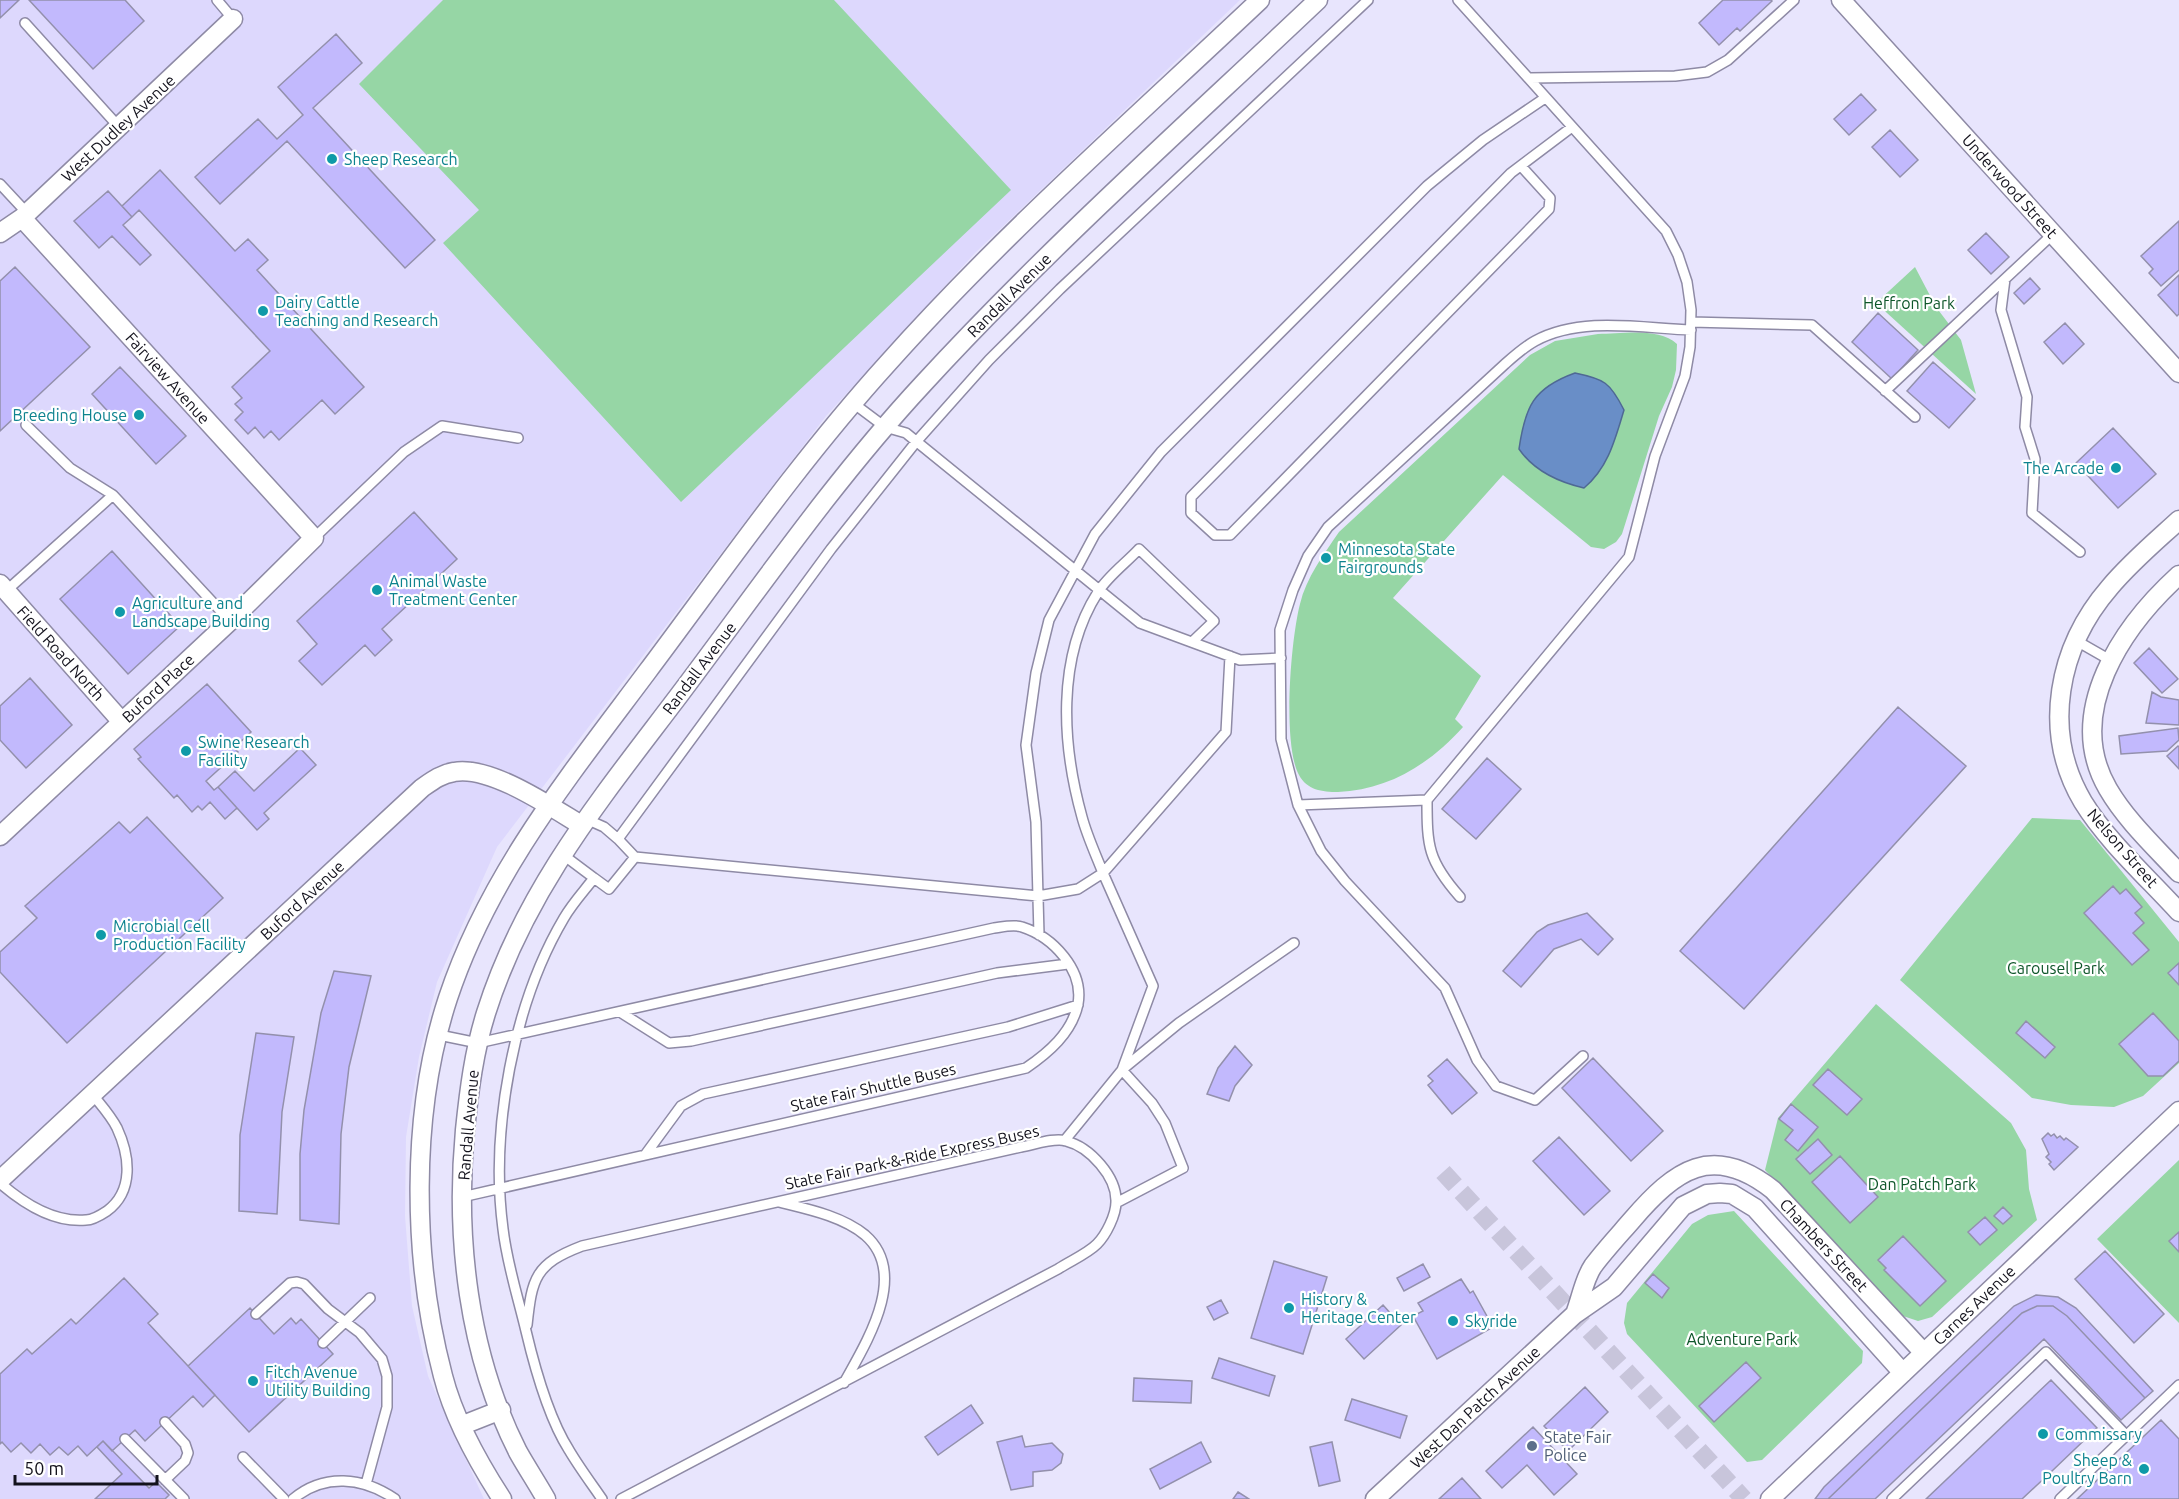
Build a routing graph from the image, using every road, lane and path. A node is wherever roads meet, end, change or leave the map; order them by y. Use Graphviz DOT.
graph roads {
  1 [pos="217,0"];
  2 [pos="1260,0"];
  3 [pos="1317,0"];
  4 [pos="1368,0"];
  5 [pos="1458,0"];
  6 [pos="1794,0"];
  7 [pos="1841,0"];
  8 [pos="233,19"];
  9 [pos="25,23"];
  10 [pos="1530,78"];
  11 [pos="1545,98"];
  12 [pos="119,127"];
  13 [pos="1572,127"];
  14 [pos="1521,166"];
  15 [pos="0,184"];
  16 [pos="25,216"];
  17 [pos="0,233"];
  18 [pos="2053,234"];
  19 [pos="2005,279"];
  20 [pos="1691,326"];
  21 [pos="2179,373"];
  22 [pos="1885,391"];
  23 [pos="853,404"];
  24 [pos="1915,417"];
  25 [pos="26,425"];
  26 [pos="885,427"];
  27 [pos="518,438"];
  28 [pos="915,442"];
  29 [pos="113,495"];
  30 [pos="2179,520"];
  31 [pos="314,538"];
  32 [pos="2080,552"];
  33 [pos="1074,570"];
  34 [pos="2179,575"];
  35 [pos="3,587"];
  36 [pos="1099,590"];
  37 [pos="230,621"];
  38 [pos="2075,640"];
  39 [pos="1192,642"];
  40 [pos="1230,656"];
  41 [pos="1281,658"];
  42 [pos="2110,660"];
  43 [pos="122,722"];
  44 [pos="1426,800"];
  45 [pos="547,805"];
  46 [pos="1298,805"];
  47 [pos="584,822"];
  48 [pos="0,836"];
  49 [pos="618,838"];
  50 [pos="562,854"];
  51 [pos="635,856"];
  52 [pos="1103,873"];
  53 [pos="2179,873"];
  54 [pos="594,879"];
  55 [pos="1038,896"];
  56 [pos="1460,897"];
  57 [pos="2179,912"];
  58 [pos="1039,935"];
  59 [pos="1294,943"];
  60 [pos="1068,964"];
  61 [pos="1078,1005"];
  62 [pos="620,1012"];
  63 [pos="440,1035"];
  64 [pos="518,1035"];
  65 [pos="478,1044"];
  66 [pos="1583,1056"];
  67 [pos="1122,1070"];
  68 [pos="93,1095"];
  69 [pos="2179,1111"];
  70 [pos="1065,1140"];
  71 [pos="645,1155"];
  72 [pos="1707,1166"];
  73 [pos="0,1182"];
  74 [pos="500,1188"];
  75 [pos="1707,1194"];
  76 [pos="462,1197"];
  77 [pos="778,1201"];
  78 [pos="1116,1203"];
  79 [pos="370,1298"];
  80 [pos="256,1314"];
  81 [pos="1575,1314"];
  82 [pos="345,1322"];
  83 [pos="526,1331"];
  84 [pos="323,1343"];
  85 [pos="1924,1353"];
  86 [pos="1903,1373"];
  87 [pos="844,1383"];
  88 [pos="2179,1385"];
  89 [pos="501,1410"];
  90 [pos="165,1422"];
  91 [pos="463,1425"];
  92 [pos="2126,1435"];
  93 [pos="125,1439"];
  94 [pos="243,1457"];
  95 [pos="165,1480"];
  96 [pos="366,1484"];
  97 [pos="184,1499"];
  98 [pos="284,1499"];
  99 [pos="293,1499"];
  100 [pos="395,1499"];
  101 [pos="502,1499"];
  102 [pos="546,1499"];
  103 [pos="602,1499"];
  104 [pos="621,1499"];
  105 [pos="1375,1499"];
  106 [pos="1770,1499"];
  107 [pos="1892,1499"];
  108 [pos="2060,1499"];
  1 -- 8 [label="lane"];
  2 -- 23 [label="street"];
  3 -- 26 [label="street, Randall Avenue"];
  4 -- 28 [label="lane"];
  5 -- 10 [label="lane"];
  6 -- 10 [label="lane"];
  7 -- 18 [label="street, Underwood Street"];
  8 -- 12 [label="street, West Dudley Avenue"];
  9 -- 12 [label="lane"];
  10 -- 11 [label="lane"];
  11 -- 13 [label="lane"];
  11 -- 33 [label="lane"];
  12 -- 16 [label="street, West Dudley Avenue"];
  13 -- 14 [label="lane"];
  13 -- 20 [label="lane"];
  14 -- 14 [label="lane"];
  15 -- 16 [label="lane"];
  16 -- 17 [label="street, West Dudley Avenue"];
  16 -- 31 [label="street, Fairview Avenue"];
  18 -- 19 [label="lane"];
  18 -- 21 [label="street, Underwood Street"];
  19 -- 22 [label="lane"];
  19 -- 32 [label="lane"];
  20 -- 22 [label="lane"];
  20 -- 41 [label="lane"];
  20 -- 44 [label="lane"];
  22 -- 24 [label="lane"];
  23 -- 26 [label="lane"];
  23 -- 45 [label="street"];
  25 -- 29 [label="lane"];
  26 -- 28 [label="lane"];
  26 -- 47 [label="street, Randall Avenue"];
  27 -- 31 [label="lane"];
  28 -- 33 [label="lane"];
  28 -- 49 [label="lane"];
  29 -- 35 [label="lane"];
  29 -- 37 [label="lane"];
  30 -- 38 [label="street, Nelson Street"];
  31 -- 37 [label="street, Buford Place"];
  33 -- 36 [label="lane"];
  33 -- 55 [label="lane"];
  34 -- 42 [label="street, Nelson Street"];
  35 -- 43 [label="street, Field Road North"];
  36 -- 39 [label="lane"];
  36 -- 39 [label="lane"];
  36 -- 52 [label="lane"];
  37 -- 43 [label="street, Buford Place"];
  38 -- 42 [label="lane"];
  38 -- 57 [label="street, Nelson Street"];
  39 -- 40 [label="lane"];
  40 -- 41 [label="lane"];
  40 -- 52 [label="lane"];
  41 -- 46 [label="lane"];
  42 -- 53 [label="street, Nelson Street"];
  43 -- 48 [label="street, Buford Place"];
  44 -- 46 [label="lane"];
  44 -- 56 [label="lane"];
  45 -- 47 [label="street, Buford Avenue"];
  45 -- 63 [label="street"];
  45 -- 68 [label="street, Buford Avenue"];
  46 -- 66 [label="lane"];
  47 -- 49 [label="lane"];
  47 -- 50 [label="street, Randall Avenue"];
  49 -- 51 [label="lane"];
  50 -- 54 [label="lane"];
  50 -- 65 [label="street, Randall Avenue"];
  51 -- 54 [label="lane"];
  51 -- 55 [label="lane"];
  52 -- 55 [label="lane"];
  52 -- 67 [label="lane"];
  54 -- 64 [label="lane"];
  55 -- 58 [label="lane"];
  58 -- 60 [label="lane"];
  58 -- 62 [label="lane"];
  59 -- 67 [label="lane"];
  60 -- 61 [label="lane"];
  60 -- 62 [label="lane"];
  61 -- 71 [label="lane, State Fair Shuttle Buses"];
  61 -- 71 [label="lane, State Fair Shuttle Buses"];
  62 -- 64 [label="lane"];
  63 -- 65 [label="lane"];
  63 -- 91 [label="street"];
  64 -- 65 [label="lane"];
  64 -- 74 [label="lane"];
  65 -- 76 [label="street, Randall Avenue"];
  67 -- 70 [label="lane"];
  67 -- 78 [label="lane"];
  68 -- 73 [label="street, Buford Avenue"];
  68 -- 73 [label="lane"];
  69 -- 85 [label="street, Carnes Avenue"];
  70 -- 77 [label="lane, State Fair Park-&-Ride Express Buses"];
  70 -- 78 [label="lane, State Fair Park-&-Ride Express Buses"];
  71 -- 74 [label="lane, State Fair Shuttle Buses"];
  72 -- 81 [label="street, West Dan Patch Avenue"];
  72 -- 85 [label="street, Chambers Street"];
  74 -- 76 [label="lane, State Fair Shuttle Buses"];
  74 -- 83 [label="lane"];
  75 -- 81 [label="street, West Dan Patch Avenue"];
  75 -- 86 [label="street, Chambers Street"];
  76 -- 89 [label="street, Randall Avenue"];
  77 -- 83 [label="lane, State Fair Park-&-Ride Express Buses"];
  77 -- 87 [label="lane, State Fair Park-&-Ride Express Buses"];
  78 -- 87 [label="lane"];
  79 -- 82 [label="lane"];
  80 -- 82 [label="lane"];
  81 -- 105 [label="street, West Dan Patch Avenue"];
  82 -- 84 [label="lane"];
  82 -- 96 [label="lane"];
  83 -- 103 [label="lane"];
  85 -- 86 [label="street, Carnes Avenue"];
  86 -- 106 [label="street, Carnes Avenue"];
  87 -- 104 [label="lane"];
  88 -- 92 [label="lane"];
  89 -- 91 [label="street"];
  89 -- 102 [label="street, Randall Avenue"];
  90 -- 95 [label="lane"];
  91 -- 101 [label="street"];
  92 -- 107 [label="lane"];
  92 -- 108 [label="lane"];
  93 -- 95 [label="lane"];
  94 -- 98 [label="lane"];
  95 -- 97 [label="lane"];
  96 -- 99 [label="lane"];
  96 -- 100 [label="lane"];
}
